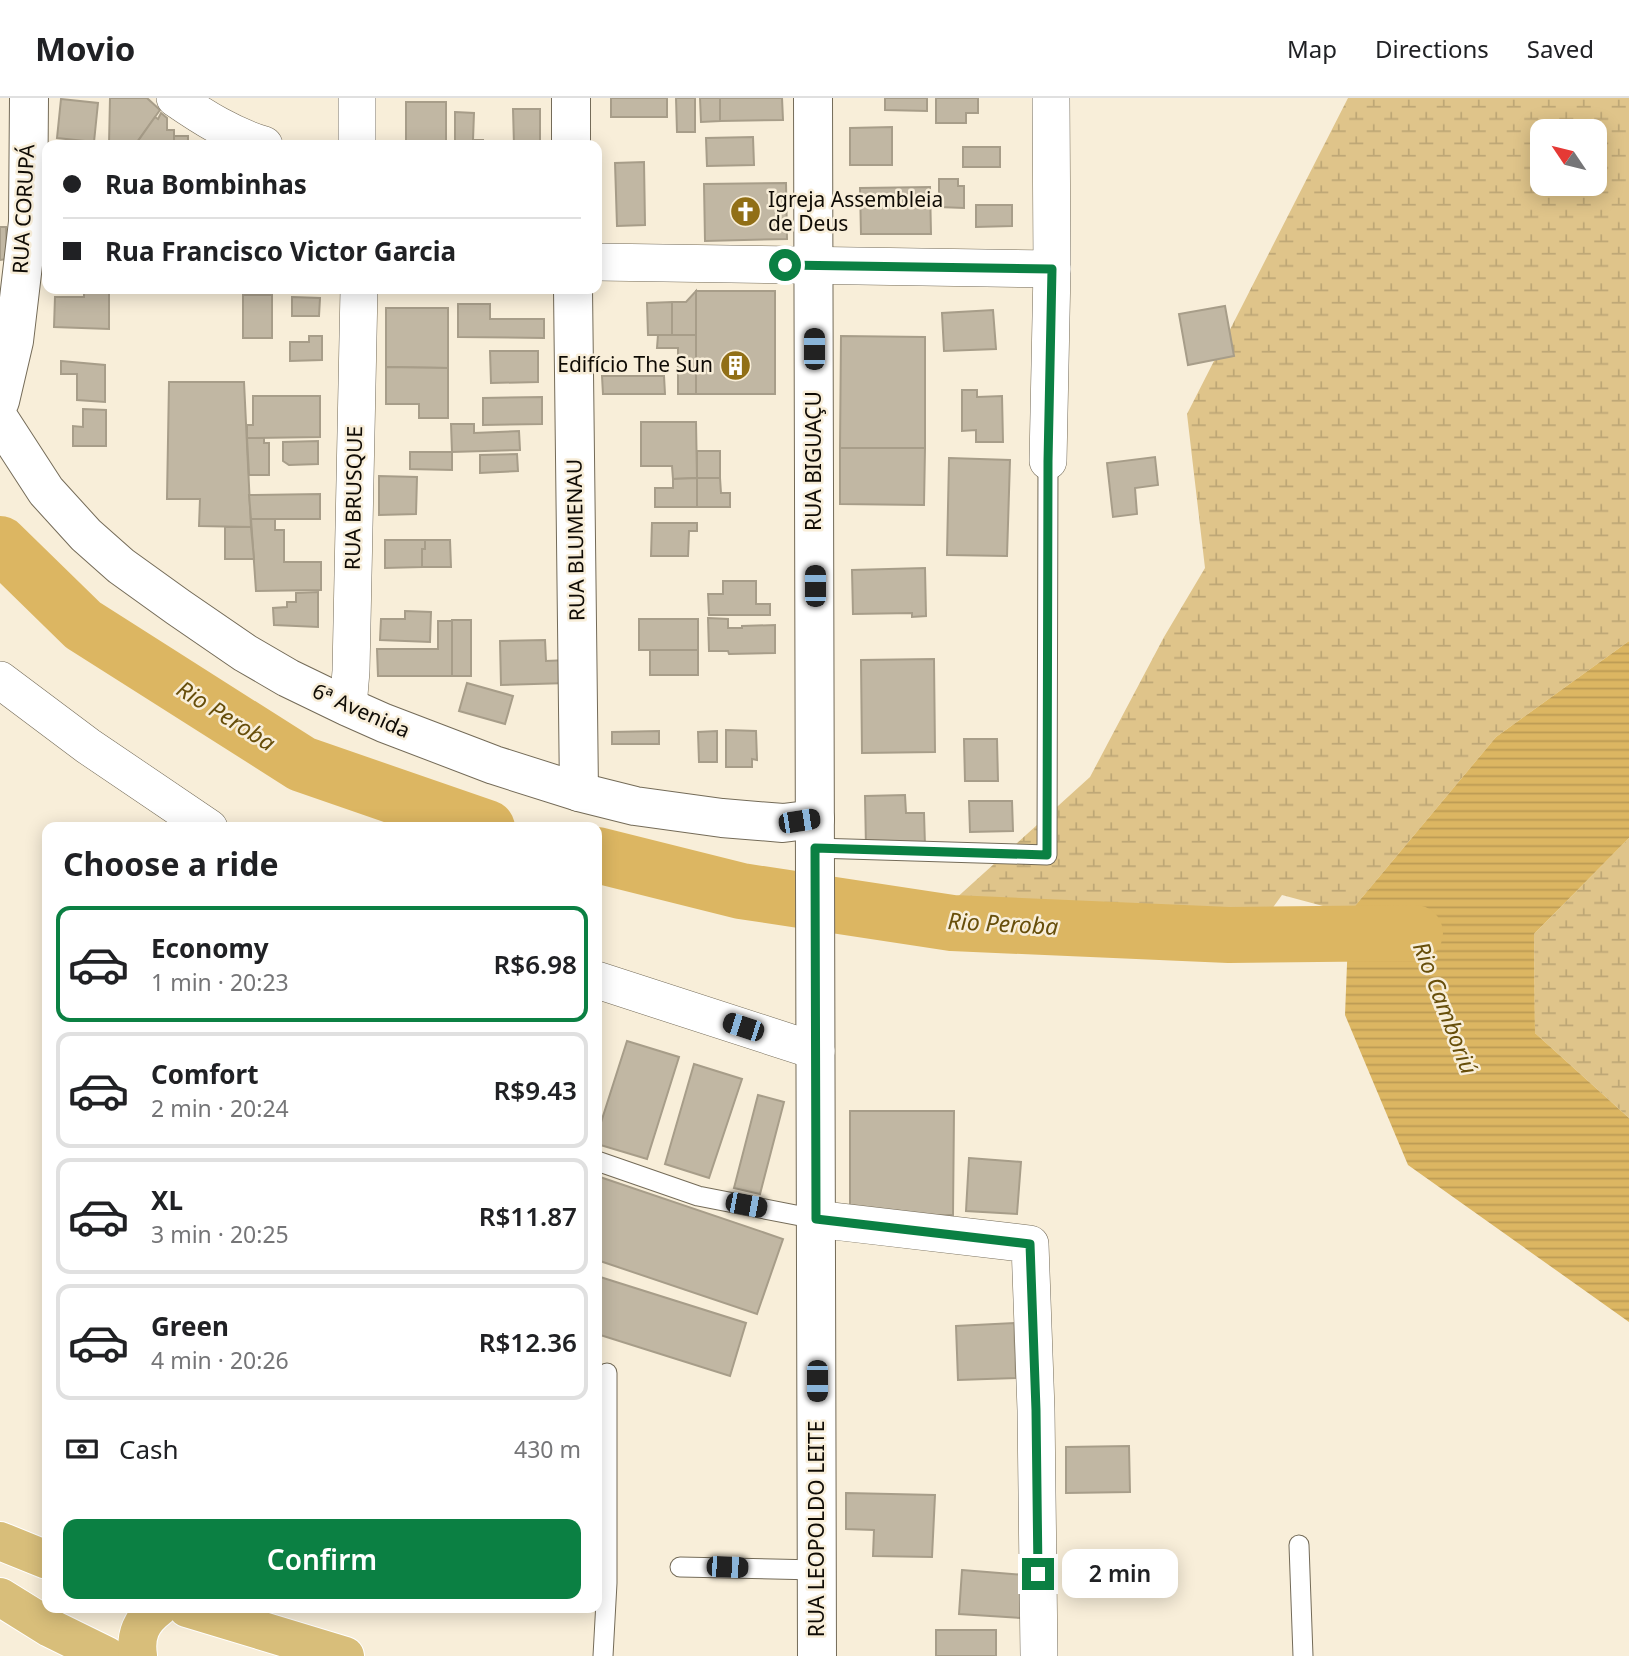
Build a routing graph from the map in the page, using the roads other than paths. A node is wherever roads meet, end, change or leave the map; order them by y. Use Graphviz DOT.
graph roads {
  1 [pos="29,98"];
  2 [pos="175,98"];
  3 [pos="357,98"];
  4 [pos="571,98"];
  5 [pos="813,98"];
  6 [pos="1051,98"];
  7 [pos="249,140"];
  8 [pos="358,140"];
  9 [pos="571,140"];
  10 [pos="602,262"];
  11 [pos="814,266"];
  12 [pos="1052,269"];
  13 [pos="359,294"];
  14 [pos="573,294"];
  15 [pos="0,401"];
  16 [pos="0,420"];
  17 [pos="1048,461"];
  18 [pos="0,680"];
  19 [pos="348,707"];
  20 [pos="579,792"];
  21 [pos="200,822"];
  22 [pos="815,844"];
  23 [pos="815,940"];
  24 [pos="602,982"];
  25 [pos="816,1051"];
  26 [pos="602,1163"];
  27 [pos="816,1219"];
  28 [pos="607,1373"];
  29 [pos="0,1541"];
  30 [pos="1298,1545"];
  31 [pos="42,1558"];
  32 [pos="681,1567"];
  33 [pos="817,1570"];
  34 [pos="0,1597"];
  35 [pos="152,1613"];
  36 [pos="203,1613"];
  37 [pos="107,1656"];
  38 [pos="138,1656"];
  39 [pos="342,1656"];
  40 [pos="603,1656"];
  41 [pos="817,1656"];
  42 [pos="1039,1656"];
  43 [pos="1303,1656"];
  1 -- 15 [label="street, RUA CORUPÁ"];
  2 -- 7 [label="street"];
  3 -- 8 [label="street"];
  4 -- 9 [label="street"];
  5 -- 11 [label="street, RUA BIGUAÇU"];
  6 -- 12 [label="street"];
  10 -- 11 [label="street"];
  11 -- 12 [label="street"];
  11 -- 22 [label="street, RUA BIGUAÇU"];
  12 -- 17 [label="street"];
  13 -- 19 [label="street, RUA BRUSQUE"];
  14 -- 20 [label="street, RUA BLUMENAU"];
  16 -- 19 [label="street, 6ª Avenida"];
  17 -- 22 [label="lane"];
  18 -- 21 [label="street"];
  19 -- 20 [label="street, 6ª Avenida"];
  20 -- 22 [label="street, 6ª Avenida"];
  22 -- 23 [label="street, RUA BIGUAÇU"];
  23 -- 25 [label="street, RUA LEOPOLDO LEITE"];
  24 -- 25 [label="street"];
  25 -- 27 [label="street, RUA LEOPOLDO LEITE"];
  26 -- 27 [label="lane"];
  27 -- 33 [label="street, RUA LEOPOLDO LEITE"];
  27 -- 42 [label="street"];
  28 -- 40 [label="lane"];
  29 -- 31 [label="main road"];
  30 -- 43 [label="lane"];
  32 -- 33 [label="lane"];
  33 -- 41 [label="street, RUA LEOPOLDO LEITE"];
  34 -- 37 [label="main road"];
  35 -- 38 [label="main road"];
  36 -- 39 [label="main road"];
}
